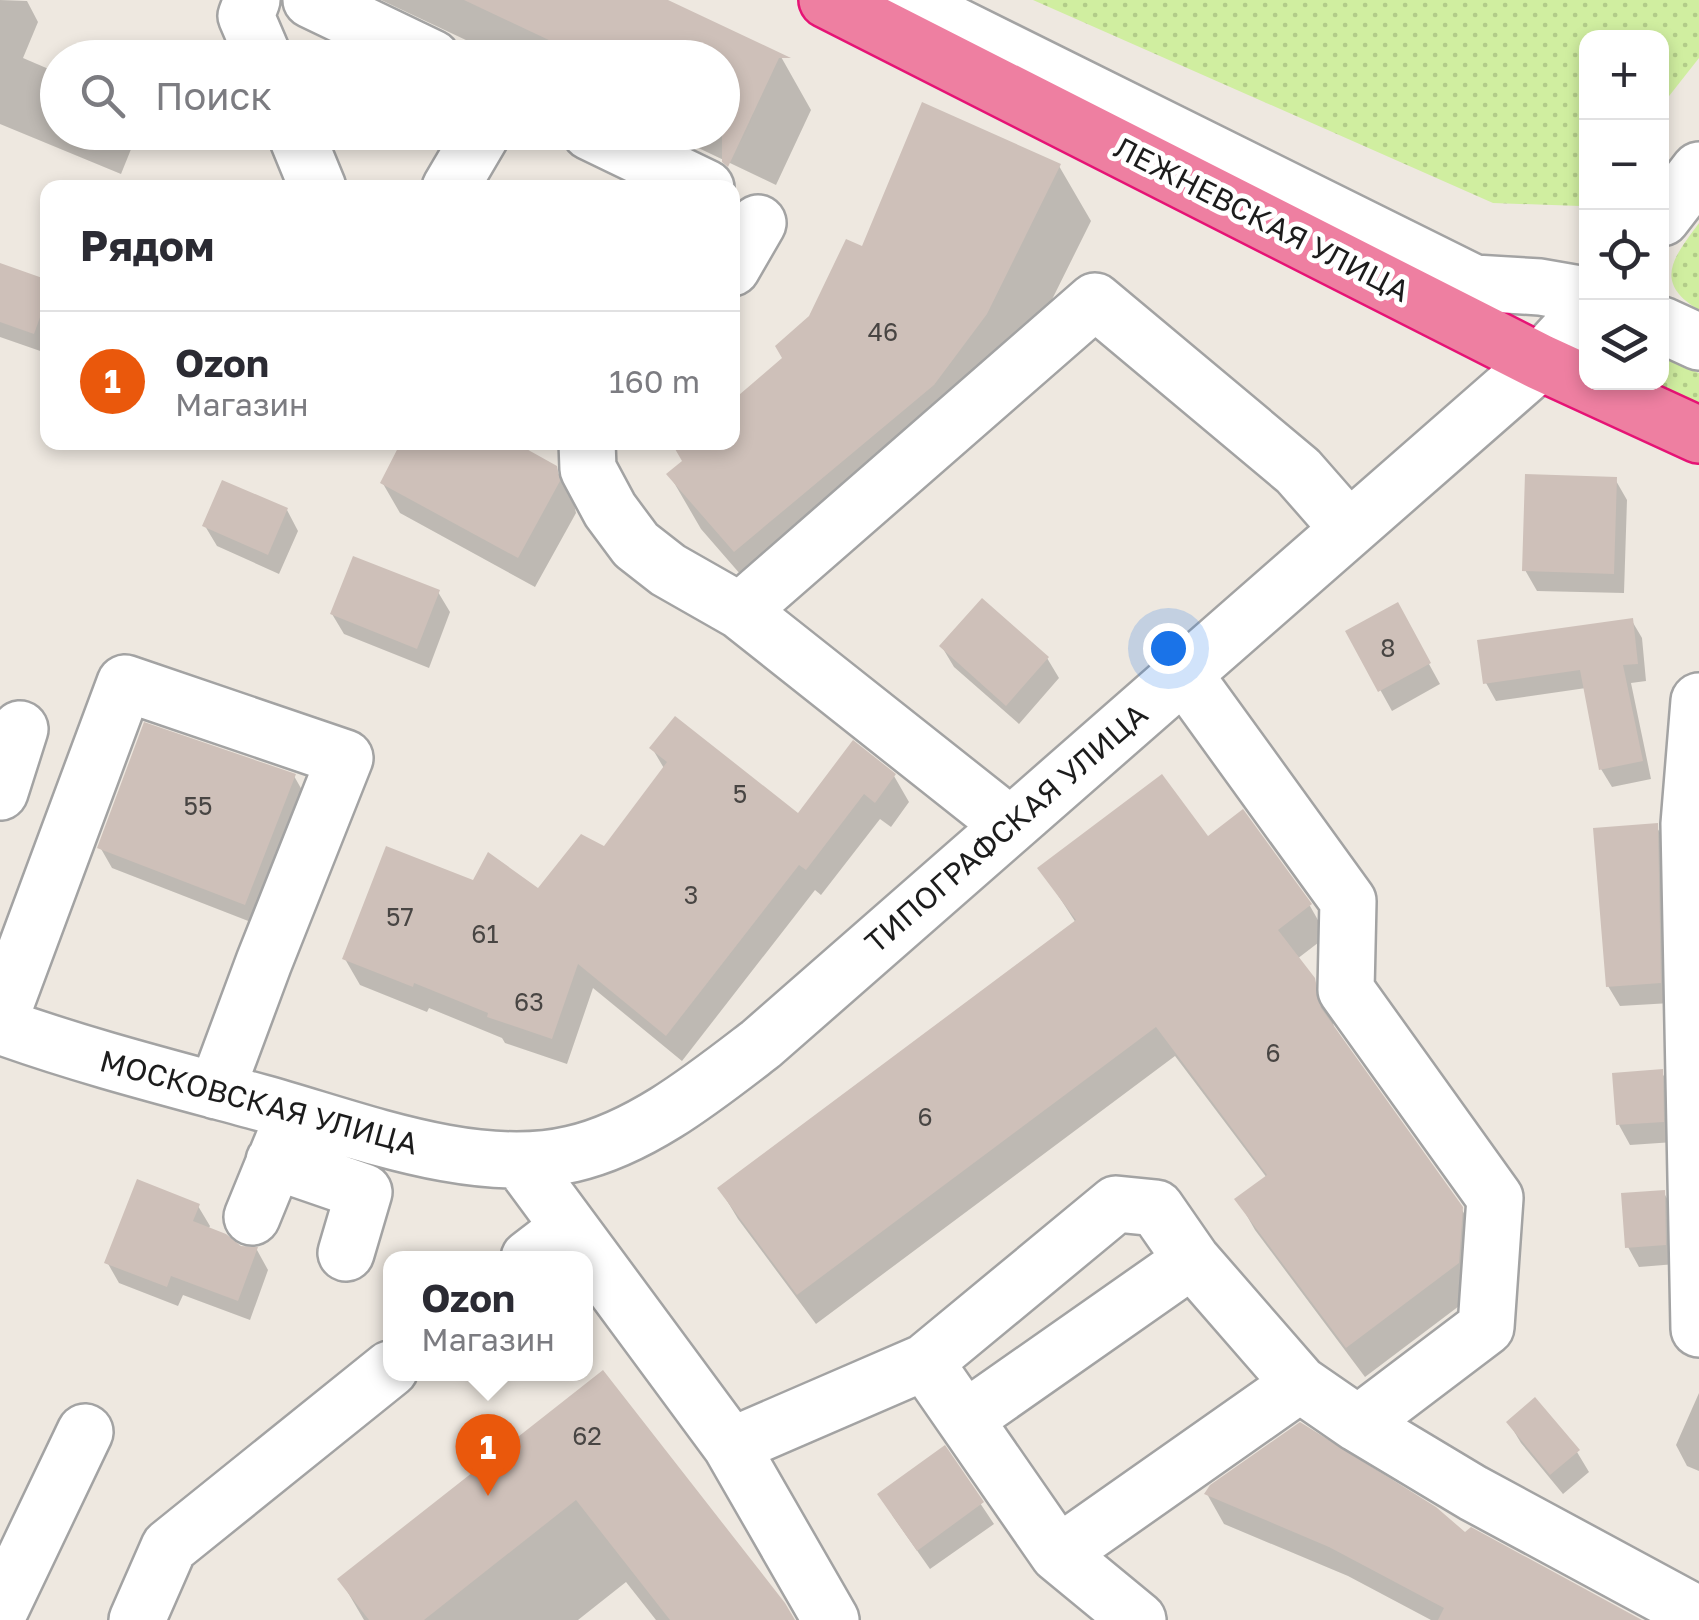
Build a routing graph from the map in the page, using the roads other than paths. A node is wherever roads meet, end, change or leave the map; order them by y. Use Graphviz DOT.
graph roads {
  1 [pos="311,0"];
  2 [pos="827,0"];
  3 [pos="904,0"];
  4 [pos="394,40"];
  5 [pos="302,150"];
  6 [pos="472,150"];
  7 [pos="627,150"];
  8 [pos="1699,170"];
  9 [pos="315,180"];
  10 [pos="455,180"];
  11 [pos="689,180"];
  12 [pos="1668,210"];
  13 [pos="1579,294"];
  14 [pos="1579,320"];
  15 [pos="1669,328"];
  16 [pos="1699,342"];
  17 [pos="1540,362"];
  18 [pos="1699,435"];
  19 [pos="587,450"];
  20 [pos="1348,528"];
  21 [pos="740,611"];
  22 [pos="1183,673"];
  23 [pos="1699,702"];
  24 [pos="20,729"];
  25 [pos="0,792"];
  26 [pos="1010,825"];
  27 [pos="0,1022"];
  28 [pos="216,1091"];
  29 [pos="285,1137"];
  30 [pos="522,1163"];
  31 [pos="252,1217"];
  32 [pos="548,1243"];
  33 [pos="346,1253"];
  34 [pos="1192,1260"];
  35 [pos="593,1293"];
  36 [pos="1699,1329"];
  37 [pos="925,1362"];
  38 [pos="383,1375"];
  39 [pos="1300,1384"];
  40 [pos="965,1420"];
  41 [pos="1358,1424"];
  42 [pos="85,1432"];
  43 [pos="731,1446"];
  44 [pos="1058,1554"];
  45 [pos="0,1610"];
  46 [pos="1699,1615"];
  47 [pos="137,1620"];
  48 [pos="831,1620"];
  49 [pos="1138,1620"];
  1 -- 4 [label="street"];
  2 -- 17 [label="highway, ЛЕЖНЕВСКАЯ УЛИЦА"];
  3 -- 13 [label="street, ЛЕЖНЕВСКАЯ УЛИЦА"];
  5 -- 9 [label="street"];
  6 -- 10 [label="street"];
  7 -- 11 [label="street"];
  8 -- 12 [label="street"];
  14 -- 17 [label="street, ТИПОГРАФСКАЯ УЛИЦА"];
  15 -- 16 [label="street"];
  17 -- 18 [label="highway, ЛЕЖНЕВСКАЯ УЛИЦА"];
  17 -- 20 [label="street, ТИПОГРАФСКАЯ УЛИЦА"];
  19 -- 21 [label="street"];
  20 -- 21 [label="street"];
  20 -- 22 [label="street, ТИПОГРАФСКАЯ УЛИЦА"];
  21 -- 26 [label="street"];
  22 -- 26 [label="street, ТИПОГРАФСКАЯ УЛИЦА"];
  22 -- 41 [label="street"];
  23 -- 36 [label="street"];
  24 -- 25 [label="street"];
  26 -- 30 [label="street, ТИПОГРАФСКАЯ УЛИЦА"];
  27 -- 28 [label="street, МОСКОВСКАЯ УЛИЦА"];
  27 -- 28 [label="street"];
  28 -- 29 [label="street, МОСКОВСКАЯ УЛИЦА"];
  29 -- 30 [label="street, МОСКОВСКАЯ УЛИЦА"];
  29 -- 31 [label="street"];
  29 -- 33 [label="street"];
  30 -- 32 [label="street"];
  34 -- 37 [label="street"];
  34 -- 39 [label="street"];
  34 -- 40 [label="street"];
  35 -- 43 [label="street"];
  37 -- 40 [label="street"];
  37 -- 43 [label="street"];
  38 -- 47 [label="street"];
  39 -- 41 [label="street"];
  39 -- 44 [label="street"];
  40 -- 44 [label="street"];
  41 -- 46 [label="street"];
  42 -- 45 [label="street"];
  43 -- 48 [label="street"];
  44 -- 49 [label="street"];
}
